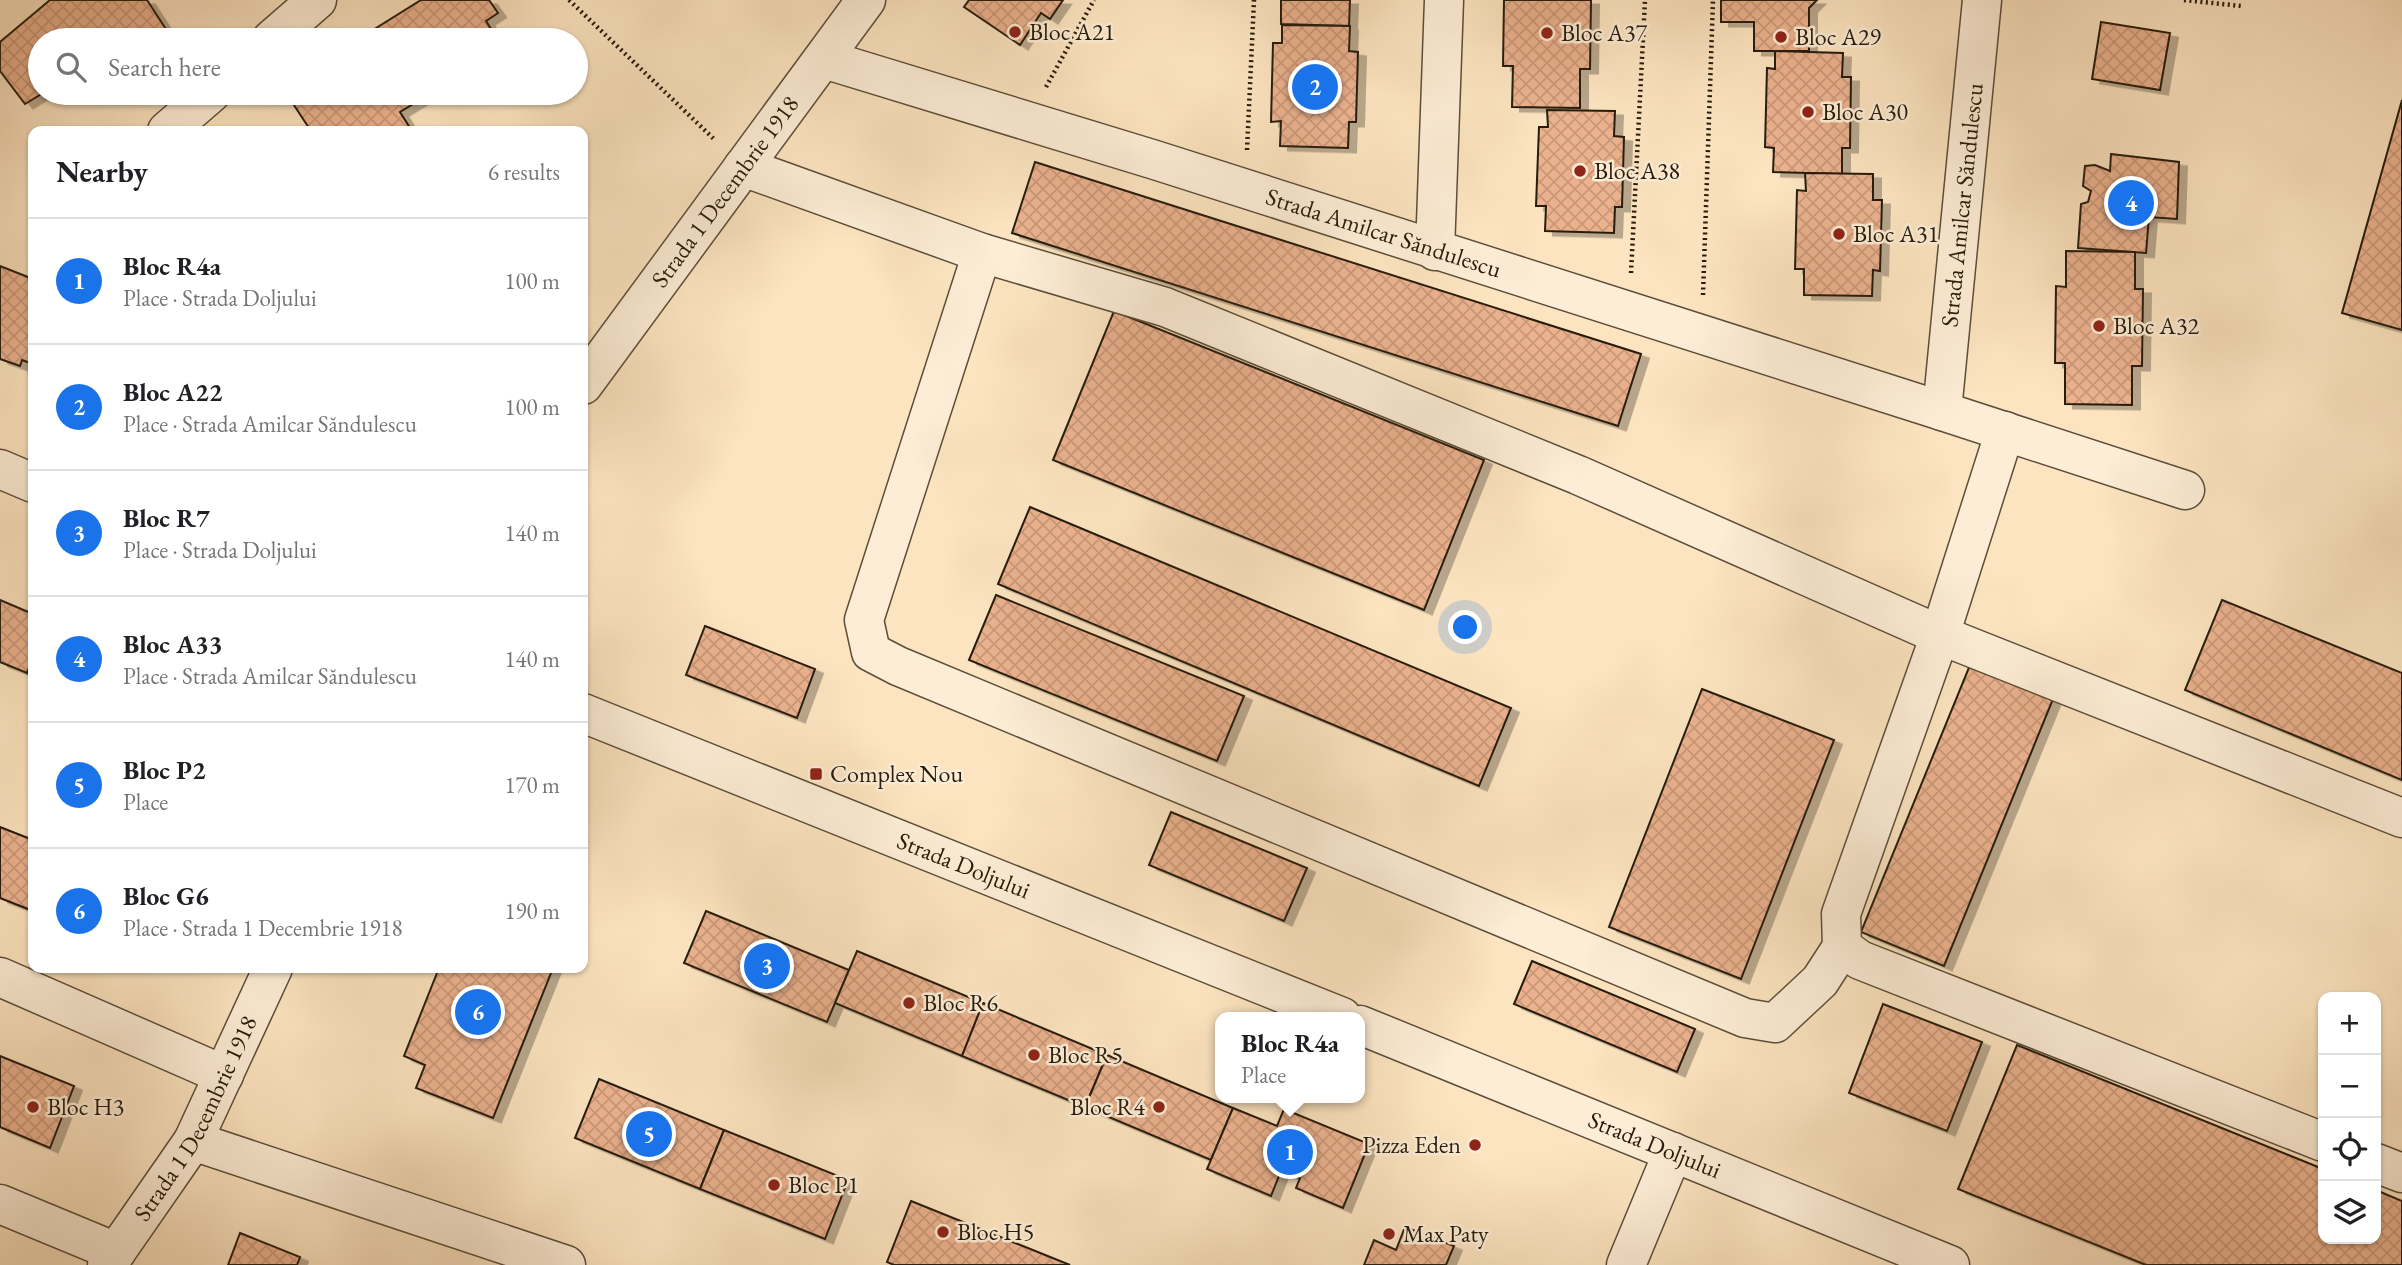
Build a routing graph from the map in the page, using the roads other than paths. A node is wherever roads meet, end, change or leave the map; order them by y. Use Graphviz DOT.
graph roads {
  1 [pos="317,0"];
  2 [pos="866,0"];
  3 [pos="1444,0"];
  4 [pos="1982,0"];
  5 [pos="285,28"];
  6 [pos="824,59"];
  7 [pos="197,105"];
  8 [pos="172,126"];
  9 [pos="743,167"];
  10 [pos="1434,251"];
  11 [pos="982,253"];
  12 [pos="588,378"];
  13 [pos="1942,411"];
  14 [pos="2005,431"];
  15 [pos="0,469"];
  16 [pos="28,481"];
  17 [pos="2185,490"];
  18 [pos="1940,635"];
  19 [pos="588,715"];
  20 [pos="2402,818"];
  21 [pos="1842,947"];
  22 [pos="271,973"];
  23 [pos="0,977"];
  24 [pos="1330,1012"];
  25 [pos="1365,1027"];
  26 [pos="224,1075"];
  27 [pos="2318,1140"];
  28 [pos="193,1142"];
  29 [pos="1673,1152"];
  30 [pos="2381,1165"];
  31 [pos="2402,1173"];
  32 [pos="0,1204"];
  33 [pos="112,1259"];
  34 [pos="566,1265"];
  35 [pos="1626,1265"];
  36 [pos="1950,1265"];
  1 -- 5 [label="street"];
  2 -- 6 [label="street, Strada 1 Decembrie 1918"];
  3 -- 10 [label="street"];
  4 -- 13 [label="street, Strada Amilcar Săndulescu"];
  6 -- 9 [label="street, Strada 1 Decembrie 1918"];
  6 -- 10 [label="street, Strada Amilcar Săndulescu"];
  7 -- 8 [label="street"];
  9 -- 11 [label="street"];
  9 -- 12 [label="street, Strada 1 Decembrie 1918"];
  10 -- 13 [label="street, Strada Amilcar Săndulescu"];
  11 -- 18 [label="street"];
  11 -- 21 [label="street"];
  13 -- 14 [label="street, Strada Amilcar Săndulescu"];
  14 -- 17 [label="street, Strada Amilcar Săndulescu"];
  14 -- 18 [label="street"];
  15 -- 16 [label="street"];
  18 -- 20 [label="street"];
  18 -- 21 [label="street"];
  19 -- 24 [label="street, Strada Doljului"];
  21 -- 27 [label="street"];
  22 -- 26 [label="street, Strada 1 Decembrie 1918"];
  23 -- 26 [label="street"];
  25 -- 29 [label="street, Strada Doljului"];
  26 -- 28 [label="street, Strada 1 Decembrie 1918"];
  28 -- 33 [label="street, Strada 1 Decembrie 1918"];
  28 -- 34 [label="street"];
  29 -- 35 [label="street"];
  29 -- 36 [label="street, Strada Doljului"];
  30 -- 31 [label="street"];
  32 -- 33 [label="street"];
}
